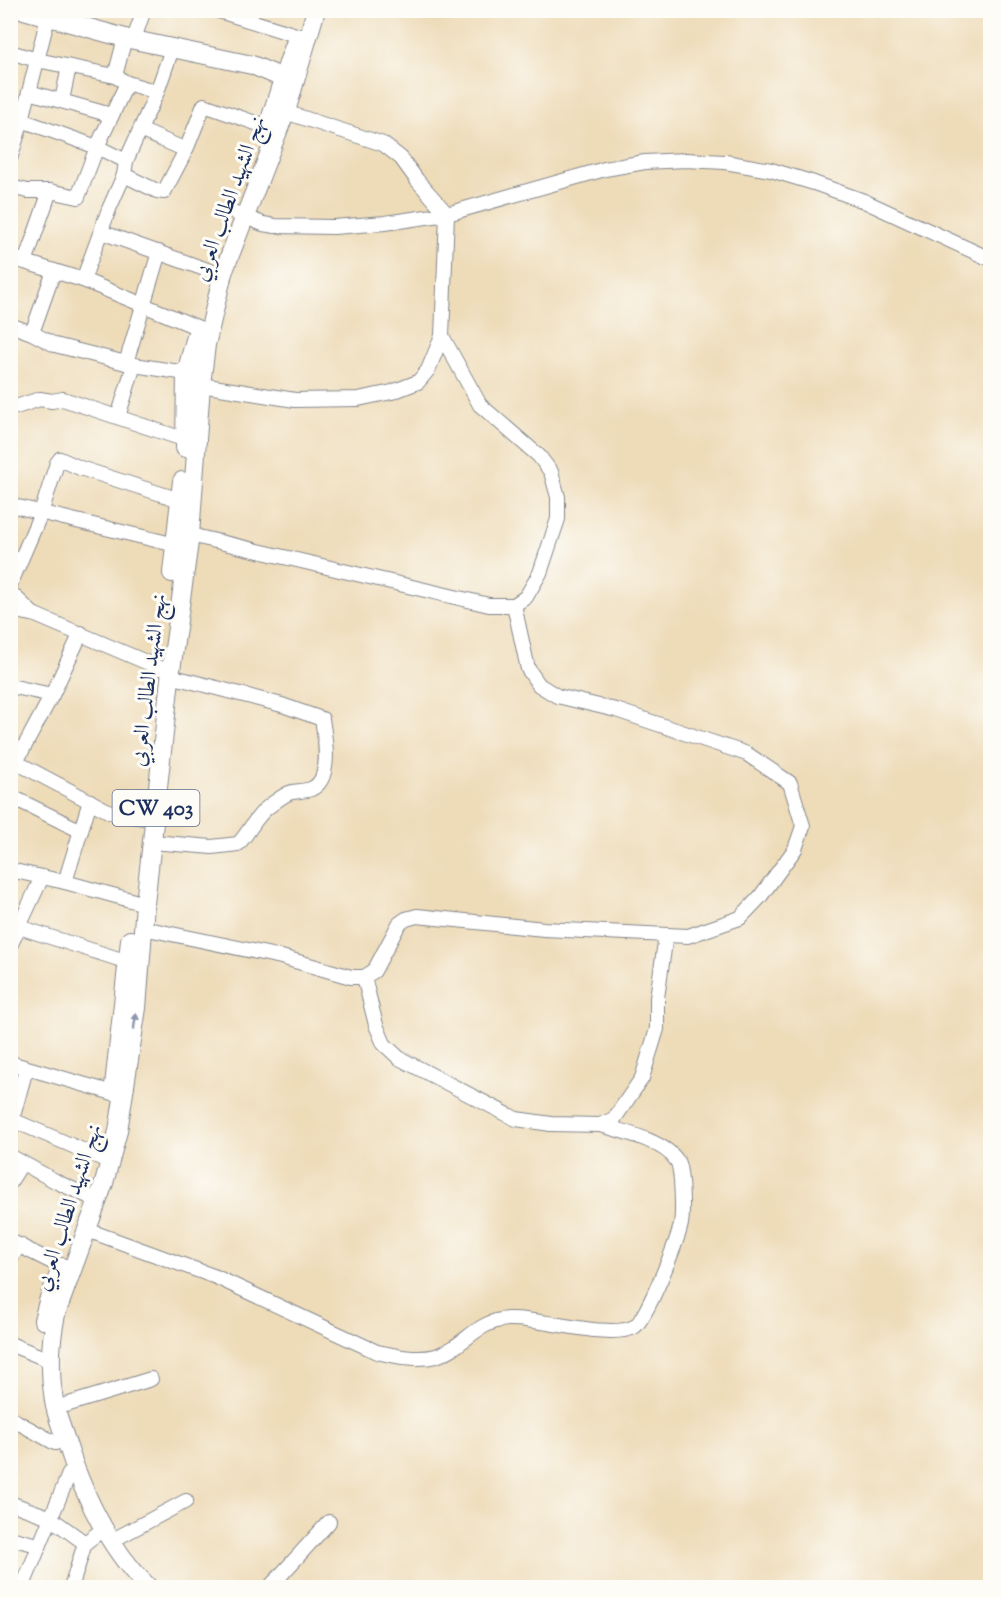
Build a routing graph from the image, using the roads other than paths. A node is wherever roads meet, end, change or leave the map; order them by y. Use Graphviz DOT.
graph roads {
  1 [pos="24,10"];
  2 [pos="144,10"];
  3 [pos="216,10"];
  4 [pos="305,10"];
  5 [pos="316,10"];
  6 [pos="250,15"];
  7 [pos="56,16"];
  8 [pos="299,36"];
  9 [pos="129,39"];
  10 [pos="172,49"];
  11 [pos="10,52"];
  12 [pos="37,60"];
  13 [pos="69,67"];
  14 [pos="292,70"];
  15 [pos="120,80"];
  16 [pos="29,92"];
  17 [pos="157,92"];
  18 [pos="62,100"];
  19 [pos="285,112"];
  20 [pos="111,115"];
  21 [pos="16,118"];
  22 [pos="267,127"];
  23 [pos="140,130"];
  24 [pos="97,147"];
  25 [pos="186,150"];
  26 [pos="10,159"];
  27 [pos="125,168"];
  28 [pos="10,187"];
  29 [pos="50,191"];
  30 [pos="243,210"];
  31 [pos="447,214"];
  32 [pos="101,232"];
  33 [pos="159,252"];
  34 [pos="10,257"];
  35 [pos="990,259"];
  36 [pos="25,262"];
  37 [pos="54,271"];
  38 [pos="213,273"];
  39 [pos="83,280"];
  40 [pos="143,303"];
  41 [pos="10,325"];
  42 [pos="199,328"];
  43 [pos="32,333"];
  44 [pos="442,336"];
  45 [pos="130,364"];
  46 [pos="186,373"];
  47 [pos="201,385"];
  48 [pos="10,408"];
  49 [pos="118,417"];
  50 [pos="186,440"];
  51 [pos="180,500"];
  52 [pos="10,505"];
  53 [pos="41,513"];
  54 [pos="183,540"];
  55 [pos="10,585"];
  56 [pos="10,591"];
  57 [pos="514,605"];
  58 [pos="10,610"];
  59 [pos="33,615"];
  60 [pos="81,633"];
  61 [pos="165,672"];
  62 [pos="10,686"];
  63 [pos="52,695"];
  64 [pos="13,760"];
  65 [pos="10,796"];
  66 [pos="90,801"];
  67 [pos="142,818"];
  68 [pos="81,831"];
  69 [pos="152,842"];
  70 [pos="10,870"];
  71 [pos="42,877"];
  72 [pos="65,882"];
  73 [pos="140,902"];
  74 [pos="19,927"];
  75 [pos="143,928"];
  76 [pos="666,935"];
  77 [pos="11,944"];
  78 [pos="128,962"];
  79 [pos="364,977"];
  80 [pos="10,1063"];
  81 [pos="26,1069"];
  82 [pos="113,1093"];
  83 [pos="11,1119"];
  84 [pos="600,1125"];
  85 [pos="101,1158"];
  86 [pos="16,1159"];
  87 [pos="10,1182"];
  88 [pos="90,1197"];
  89 [pos="87,1230"];
  90 [pos="15,1243"];
  91 [pos="10,1259"];
  92 [pos="62,1267"];
  93 [pos="10,1344"];
  94 [pos="45,1359"];
  95 [pos="152,1379"];
  96 [pos="56,1408"];
  97 [pos="10,1418"];
  98 [pos="55,1443"];
  99 [pos="69,1474"];
  100 [pos="186,1501"];
  101 [pos="10,1503"];
  102 [pos="88,1506"];
  103 [pos="50,1517"];
  104 [pos="328,1522"];
  105 [pos="10,1538"];
  106 [pos="98,1539"];
  107 [pos="38,1545"];
  108 [pos="22,1587"];
  109 [pos="71,1587"];
  110 [pos="135,1587"];
  111 [pos="149,1587"];
  112 [pos="269,1587"];
  1 -- 7 [label="main road"];
  2 -- 9 [label="street"];
  3 -- 6 [label="street"];
  4 -- 8 [label="main road, نهج الشهيد الطالب العربي / CW 403"];
  5 -- 14 [label="main road, نهج الشهيد الطالب العربي / CW 403"];
  6 -- 8 [label="street"];
  7 -- 9 [label="main road"];
  7 -- 12 [label="street"];
  8 -- 14 [label="main road, نهج الشهيد الطالب العربي / CW 403"];
  9 -- 10 [label="main road"];
  9 -- 15 [label="street"];
  10 -- 14 [label="main road"];
  10 -- 17 [label="street"];
  11 -- 12 [label="street"];
  12 -- 13 [label="street"];
  12 -- 16 [label="street"];
  13 -- 15 [label="street"];
  13 -- 18 [label="street"];
  14 -- 19 [label="main road, نهج الشهيد الطالب العربي / CW 403"];
  14 -- 22 [label="main road, نهج الشهيد الطالب العربي / CW 403"];
  15 -- 17 [label="street"];
  15 -- 20 [label="street"];
  16 -- 18 [label="street"];
  16 -- 21 [label="street"];
  17 -- 23 [label="street"];
  18 -- 20 [label="street"];
  19 -- 30 [label="main road, نهج الشهيد الطالب العربي / CW 403"];
  19 -- 31 [label="street"];
  20 -- 24 [label="street"];
  21 -- 24 [label="street"];
  21 -- 26 [label="street"];
  22 -- 25 [label="street"];
  22 -- 30 [label="main road, نهج الشهيد الطالب العربي / CW 403"];
  23 -- 25 [label="street"];
  23 -- 27 [label="street"];
  24 -- 27 [label="street"];
  24 -- 29 [label="street"];
  25 -- 27 [label="street"];
  27 -- 32 [label="street"];
  28 -- 29 [label="street"];
  29 -- 36 [label="street"];
  30 -- 31 [label="street"];
  30 -- 38 [label="main road, نهج الشهيد الطالب العربي / CW 403"];
  30 -- 47 [label="main road, نهج الشهيد الطالب العربي / CW 403"];
  31 -- 35 [label="street"];
  31 -- 44 [label="street"];
  32 -- 33 [label="street"];
  32 -- 39 [label="street"];
  33 -- 38 [label="street"];
  33 -- 40 [label="street"];
  34 -- 36 [label="street"];
  36 -- 37 [label="street"];
  37 -- 39 [label="street"];
  37 -- 43 [label="street"];
  38 -- 42 [label="main road, نهج الشهيد الطالب العربي / CW 403"];
  39 -- 40 [label="street"];
  40 -- 42 [label="street"];
  40 -- 45 [label="street"];
  41 -- 43 [label="street"];
  42 -- 46 [label="main road, نهج الشهيد الطالب العربي / CW 403"];
  43 -- 45 [label="street"];
  44 -- 47 [label="street"];
  44 -- 57 [label="street"];
  45 -- 46 [label="street"];
  45 -- 49 [label="street"];
  46 -- 47 [label="street"];
  46 -- 50 [label="main road, نهج الشهيد الطالب العربي / CW 403"];
  47 -- 54 [label="main road, نهج الشهيد الطالب العربي / CW 403"];
  48 -- 49 [label="street"];
  49 -- 50 [label="street"];
  50 -- 51 [label="main road, نهج الشهيد الطالب العربي / CW 403"];
  51 -- 53 [label="street"];
  51 -- 54 [label="main road, نهج الشهيد الطالب العربي / CW 403"];
  52 -- 53 [label="street"];
  53 -- 54 [label="street"];
  53 -- 55 [label="street"];
  54 -- 57 [label="street"];
  54 -- 61 [label="main road, نهج الشهيد الطالب العربي / CW 403"];
  56 -- 59 [label="street"];
  57 -- 76 [label="street"];
  58 -- 59 [label="street"];
  59 -- 60 [label="street"];
  60 -- 61 [label="street"];
  60 -- 63 [label="street"];
  61 -- 67 [label="main road, نهج الشهيد الطالب العربي / CW 403"];
  61 -- 69 [label="main road, نهج الشهيد الطالب العربي / CW 403"];
  61 -- 69 [label="street"];
  62 -- 63 [label="street"];
  63 -- 64 [label="street"];
  64 -- 66 [label="street"];
  65 -- 68 [label="street"];
  66 -- 67 [label="street"];
  66 -- 68 [label="street"];
  67 -- 73 [label="main road, نهج الشهيد الطالب العربي / CW 403"];
  68 -- 72 [label="street"];
  69 -- 73 [label="main road, نهج الشهيد الطالب العربي / CW 403"];
  70 -- 71 [label="street"];
  71 -- 72 [label="street"];
  71 -- 74 [label="street"];
  72 -- 73 [label="street"];
  73 -- 75 [label="main road, نهج الشهيد الطالب العربي / CW 403"];
  73 -- 78 [label="main road, نهج الشهيد الطالب العربي / CW 403"];
  74 -- 77 [label="street"];
  74 -- 78 [label="street"];
  75 -- 79 [label="street"];
  89 -- 75 [label="main road, نهج الشهيد الطالب العربي / CW 403, one-way"];
  76 -- 79 [label="street"];
  76 -- 84 [label="street"];
  78 -- 82 [label="main road, نهج الشهيد الطالب العربي / CW 403"];
  79 -- 84 [label="street"];
  80 -- 81 [label="street"];
  81 -- 82 [label="street"];
  81 -- 83 [label="street"];
  82 -- 85 [label="main road, نهج الشهيد الطالب العربي / CW 403"];
  83 -- 85 [label="street"];
  84 -- 89 [label="street"];
  85 -- 88 [label="main road, نهج الشهيد الطالب العربي / CW 403"];
  86 -- 87 [label="street"];
  86 -- 88 [label="street"];
  88 -- 92 [label="main road, نهج الشهيد الطالب العربي / CW 403"];
  89 -- 94 [label="main road, نهج الشهيد الطالب العربي / CW 403"];
  90 -- 91 [label="street"];
  90 -- 92 [label="street"];
  92 -- 94 [label="main road, نهج الشهيد الطالب العربي / CW 403"];
  93 -- 94 [label="street"];
  94 -- 96 [label="main road, نهج الشهيد الطالب العربي / CW 403"];
  94 -- 98 [label="main road, نهج الشهيد الطالب العربي / CW 403"];
  95 -- 96 [label="street"];
  96 -- 102 [label="main road, نهج الشهيد الطالب العربي / CW 403"];
  97 -- 98 [label="street"];
  98 -- 99 [label="main road, نهج الشهيد الطالب العربي / CW 403"];
  99 -- 102 [label="main road, نهج الشهيد الطالب العربي / CW 403"];
  99 -- 103 [label="street"];
  100 -- 106 [label="street"];
  101 -- 103 [label="street"];
  102 -- 106 [label="main road, نهج الشهيد الطالب العربي / CW 403"];
  103 -- 106 [label="street"];
  103 -- 107 [label="street"];
  104 -- 112 [label="street"];
  105 -- 107 [label="street"];
  106 -- 109 [label="street"];
  106 -- 110 [label="main road, نهج الشهيد الطالب العربي / CW 403"];
  106 -- 111 [label="main road, نهج الشهيد الطالب العربي / CW 403"];
  107 -- 108 [label="street"];
}
